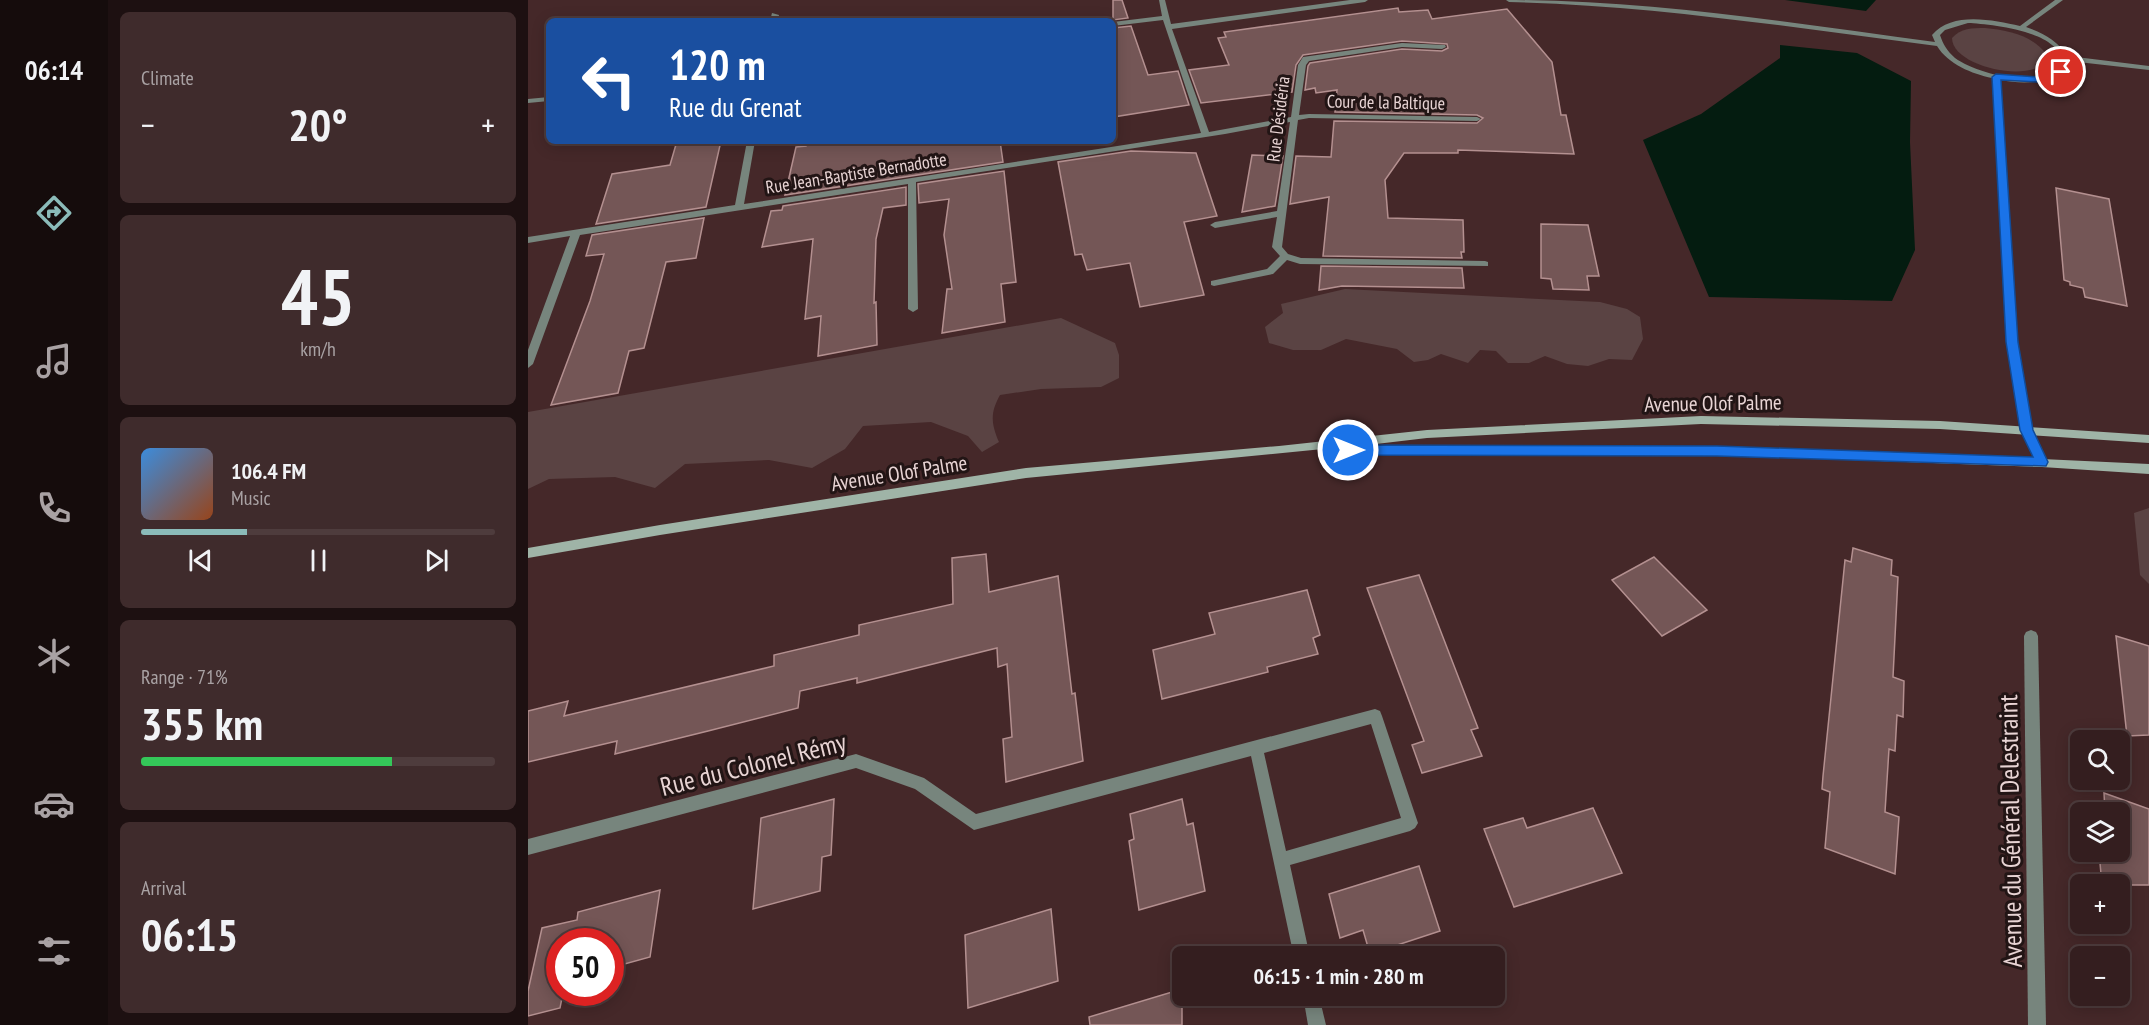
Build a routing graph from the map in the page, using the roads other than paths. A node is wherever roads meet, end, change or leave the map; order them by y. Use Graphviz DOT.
graph roads {
  1 [pos="1162,0"];
  2 [pos="1365,0"];
  3 [pos="1509,0"];
  4 [pos="2060,0"];
  5 [pos="1166,18"];
  6 [pos="1116,24"];
  7 [pos="1168,27"];
  8 [pos="2021,28"];
  9 [pos="1937,44"];
  10 [pos="1442,46"];
  11 [pos="2065,58"];
  12 [pos="2149,68"];
  13 [pos="1996,77"];
  14 [pos="546,99"];
  15 [pos="528,101"];
  16 [pos="1295,118"];
  17 [pos="1477,119"];
  18 [pos="1206,135"];
  19 [pos="751,144"];
  20 [pos="912,180"];
  21 [pos="739,208"];
  22 [pos="1282,213"];
  23 [pos="1215,225"];
  24 [pos="576,232"];
  25 [pos="528,240"];
  26 [pos="1285,256"];
  27 [pos="1485,264"];
  28 [pos="1214,283"];
  29 [pos="912,309"];
  30 [pos="528,364"];
  31 [pos="2026,430"];
  32 [pos="2149,439"];
  33 [pos="1279,450"];
  34 [pos="2042,462"];
  35 [pos="2149,469"];
  36 [pos="528,553"];
  37 [pos="2031,636"];
  38 [pos="1256,748"];
  39 [pos="528,847"];
  40 [pos="1281,860"];
  41 [pos="1300,946"];
  42 [pos="1313,1006"];
  43 [pos="1317,1025"];
  44 [pos="2037,1025"];
  1 -- 5 [label="street"];
  2 -- 7 [label="street"];
  3 -- 9 [label="street"];
  4 -- 8 [label="street"];
  5 -- 6 [label="street"];
  5 -- 7 [label="street"];
  7 -- 18 [label="street"];
  8 -- 9 [label="street"];
  8 -- 11 [label="street"];
  9 -- 13 [label="street"];
  10 -- 16 [label="street, Rue Désidéria"];
  11 -- 12 [label="street"];
  11 -- 13 [label="street"];
  13 -- 31 [label="street"];
  14 -- 15 [label="street"];
  16 -- 17 [label="street, Cour de la Baltique"];
  16 -- 18 [label="street, Rue Jean-Baptiste Bernadotte"];
  16 -- 22 [label="street, Rue Désidéria"];
  18 -- 20 [label="street, Rue Jean-Baptiste Bernadotte"];
  19 -- 21 [label="street"];
  20 -- 21 [label="street, Rue Jean-Baptiste Bernadotte"];
  20 -- 29 [label="street"];
  21 -- 24 [label="street, Rue Jean-Baptiste Bernadotte"];
  22 -- 23 [label="street"];
  22 -- 26 [label="street, Rue Désidéria"];
  24 -- 25 [label="street, Rue Jean-Baptiste Bernadotte"];
  24 -- 30 [label="street"];
  26 -- 27 [label="street"];
  26 -- 28 [label="street"];
  31 -- 32 [label="main road, Avenue Olof Palme"];
  31 -- 33 [label="main road, Avenue Olof Palme"];
  31 -- 34 [label="street"];
  33 -- 34 [label="main road, Avenue Olof Palme"];
  33 -- 36 [label="main road, Avenue Olof Palme"];
  34 -- 35 [label="main road, Avenue Olof Palme"];
  37 -- 44 [label="street, Avenue du Général Delestraint"];
  38 -- 39 [label="street, Rue du Colonel Rémy"];
  38 -- 40 [label="street"];
  38 -- 40 [label="street, Rue du Colonel Rémy"];
  40 -- 41 [label="street"];
  42 -- 43 [label="street"];
}
